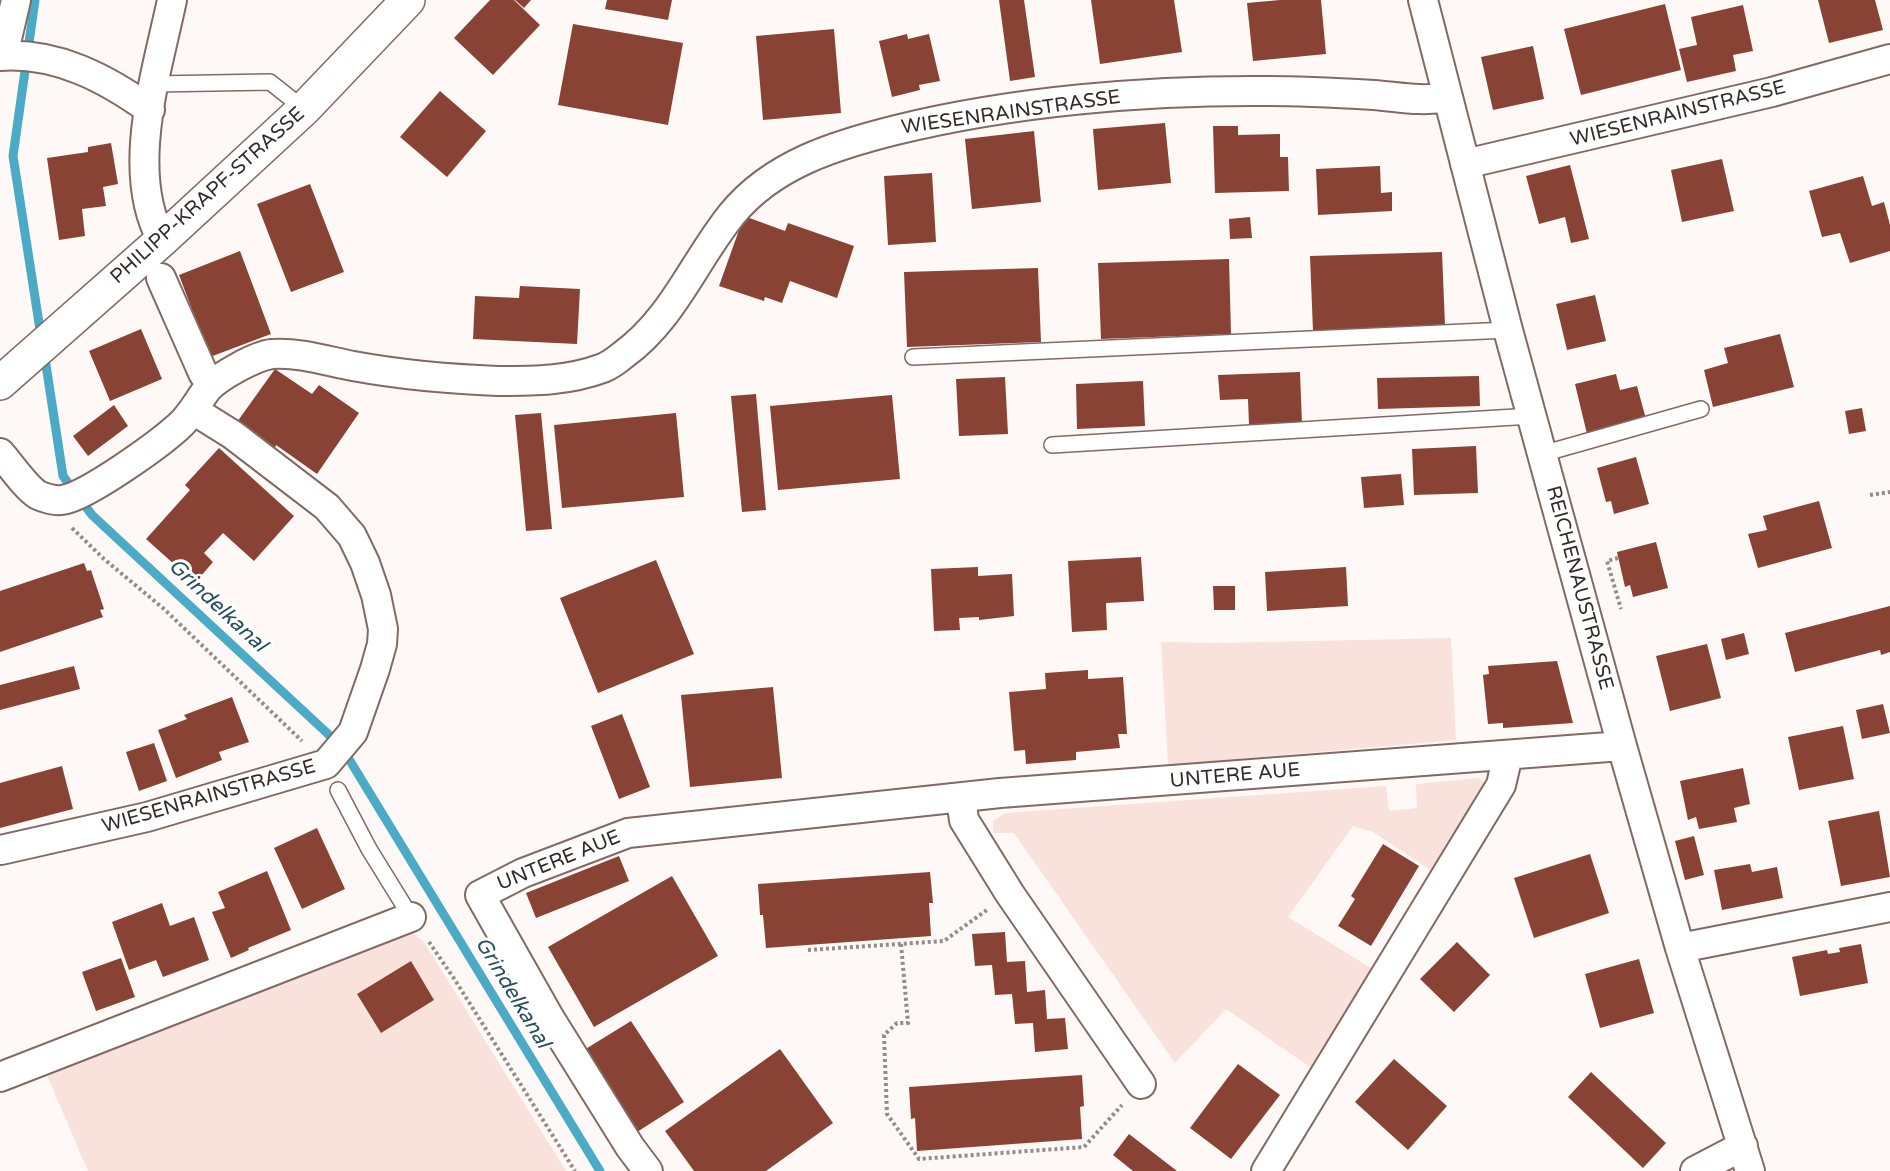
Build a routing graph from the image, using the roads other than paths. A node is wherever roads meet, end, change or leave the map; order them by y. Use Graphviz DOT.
graph roads {
  1 [pos="16,0"];
  2 [pos="172,0"];
  3 [pos="408,0"];
  4 [pos="1423,0"];
  5 [pos="14,57"];
  6 [pos="1890,58"];
  7 [pos="152,97"];
  8 [pos="1447,97"];
  9 [pos="304,109"];
  10 [pos="1465,164"];
  11 [pos="162,240"];
  12 [pos="161,278"];
  13 [pos="1508,330"];
  14 [pos="913,357"];
  15 [pos="0,383"];
  16 [pos="211,385"];
  17 [pos="1701,409"];
  18 [pos="193,410"];
  19 [pos="1532,416"];
  20 [pos="1052,445"];
  21 [pos="0,453"];
  22 [pos="1542,454"];
  23 [pos="1622,746"];
  24 [pos="1508,755"];
  25 [pos="338,790"];
  26 [pos="961,798"];
  27 [pos="1,850"];
  28 [pos="1890,907"];
  29 [pos="411,917"];
  30 [pos="1680,948"];
  31 [pos="0,1077"];
  32 [pos="1141,1084"];
  33 [pos="1746,1159"];
  34 [pos="648,1171"];
  35 [pos="1266,1171"];
  36 [pos="1695,1171"];
  1 -- 5 [label="street"];
  2 -- 7 [label="street"];
  3 -- 9 [label="street, PHILIPP-KRAPF-STRASSE"];
  4 -- 8 [label="street, REICHENAUSTRASSE"];
  5 -- 7 [label="street"];
  6 -- 10 [label="street, WIESENRAINSTRASSE"];
  7 -- 9 [label="lane"];
  7 -- 11 [label="street"];
  8 -- 10 [label="street, REICHENAUSTRASSE"];
  8 -- 16 [label="street, WIESENRAINSTRASSE"];
  9 -- 11 [label="street, PHILIPP-KRAPF-STRASSE"];
  10 -- 13 [label="street, REICHENAUSTRASSE"];
  11 -- 15 [label="street, PHILIPP-KRAPF-STRASSE"];
  12 -- 16 [label="street"];
  13 -- 14 [label="lane"];
  13 -- 19 [label="street, REICHENAUSTRASSE"];
  16 -- 18 [label="street, WIESENRAINSTRASSE"];
  17 -- 22 [label="lane"];
  18 -- 21 [label="street, WIESENRAINSTRASSE"];
  18 -- 27 [label="street, WIESENRAINSTRASSE"];
  19 -- 20 [label="lane"];
  19 -- 22 [label="street, REICHENAUSTRASSE"];
  22 -- 23 [label="street, REICHENAUSTRASSE"];
  23 -- 24 [label="street, UNTERE AUE"];
  23 -- 30 [label="street, REICHENAUSTRASSE"];
  24 -- 26 [label="street, UNTERE AUE"];
  24 -- 35 [label="street"];
  25 -- 29 [label="lane"];
  26 -- 32 [label="street"];
  26 -- 34 [label="street, UNTERE AUE"];
  28 -- 30 [label="street"];
  29 -- 31 [label="street"];
  30 -- 33 [label="street, REICHENAUSTRASSE"];
  33 -- 36 [label="street"];
}
